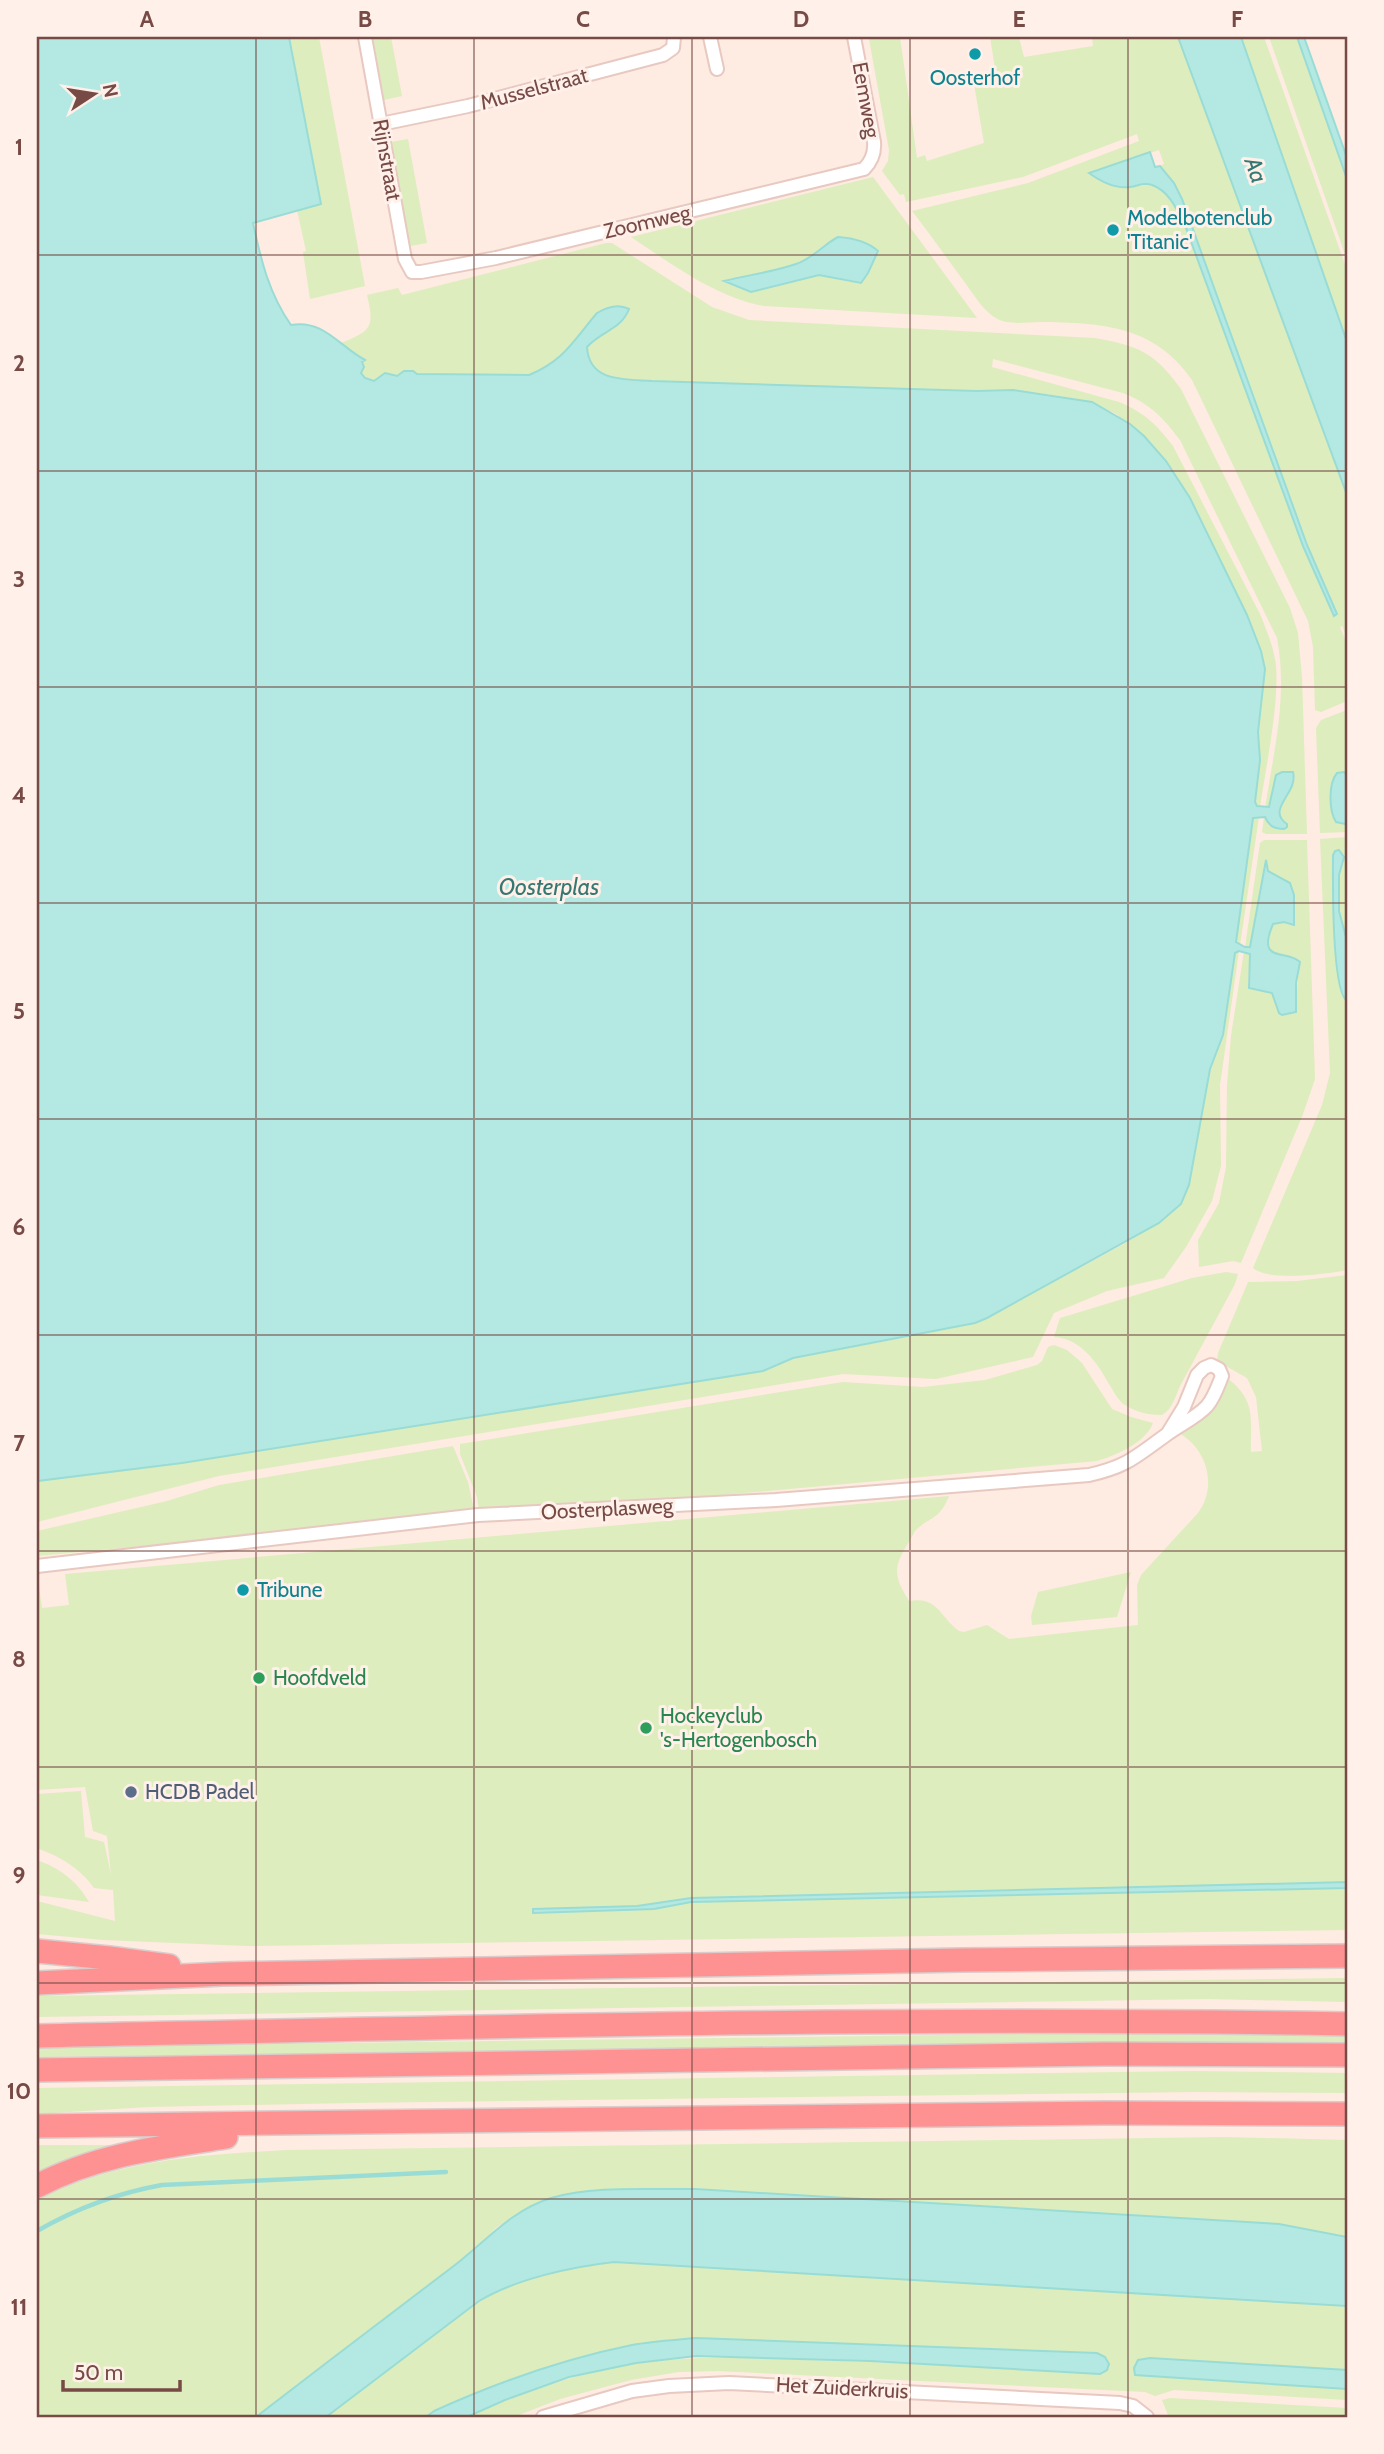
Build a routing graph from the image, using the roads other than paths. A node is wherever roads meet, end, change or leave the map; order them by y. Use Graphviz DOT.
graph roads {
  1 [pos="365,37"];
  2 [pos="674,37"];
  3 [pos="710,37"];
  4 [pos="854,37"];
  5 [pos="717,69"];
  6 [pos="381,124"];
  7 [pos="870,163"];
  8 [pos="421,272"];
  9 [pos="1168,1433"];
  10 [pos="37,1566"];
  11 [pos="37,1951"];
  12 [pos="1347,1956"];
  13 [pos="223,1974"];
  14 [pos="37,1983"];
  15 [pos="1347,2024"];
  16 [pos="37,2036"];
  17 [pos="1347,2055"];
  18 [pos="37,2070"];
  19 [pos="1347,2115"];
  20 [pos="301,2125"];
  21 [pos="37,2126"];
  22 [pos="37,2186"];
  23 [pos="1146,2415"];
  24 [pos="543,2417"];
  1 -- 6 [label="street, Rijnstraat"];
  2 -- 6 [label="street, Musselstraat"];
  3 -- 5 [label="street"];
  4 -- 7 [label="street, Eemweg"];
  6 -- 8 [label="street, Rijnstraat"];
  7 -- 8 [label="street, Zoomweg"];
  9 -- 9 [label="street, Oosterplasweg"];
  9 -- 10 [label="street, Oosterplasweg"];
  11 -- 13 [label="highway"];
  12 -- 13 [label="highway"];
  13 -- 14 [label="highway"];
  15 -- 16 [label="highway"];
  17 -- 18 [label="highway"];
  19 -- 20 [label="highway"];
  20 -- 21 [label="highway"];
  20 -- 22 [label="highway"];
  23 -- 24 [label="street, Het Zuiderkruis"];
}
